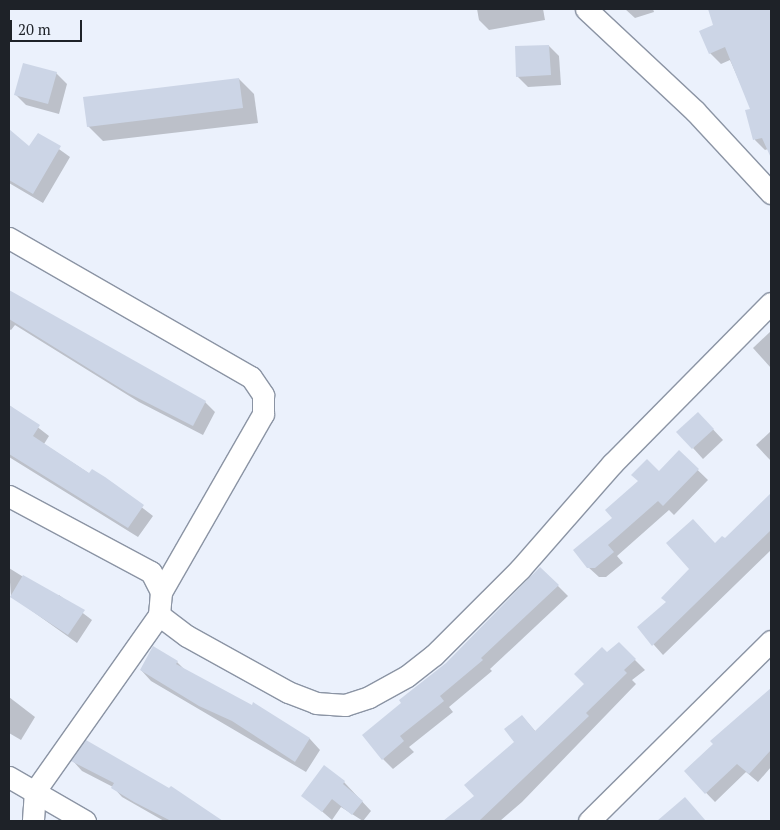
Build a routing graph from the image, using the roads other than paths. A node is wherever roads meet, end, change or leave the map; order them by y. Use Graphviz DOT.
graph roads {
  1 [pos="586,9"];
  2 [pos="771,193"];
  3 [pos="9,238"];
  4 [pos="771,303"];
  5 [pos="9,496"];
  6 [pos="161,592"];
  7 [pos="159,615"];
  8 [pos="771,641"];
  9 [pos="9,777"];
  10 [pos="35,791"];
  11 [pos="9,796"];
  12 [pos="33,821"];
  13 [pos="85,821"];
  14 [pos="589,821"];
  1 -- 2 [label="street"];
  3 -- 6 [label="street"];
  4 -- 7 [label="street"];
  5 -- 6 [label="street"];
  6 -- 7 [label="street"];
  7 -- 10 [label="street"];
  8 -- 14 [label="street"];
  9 -- 10 [label="street"];
  10 -- 11 [label="street"];
  10 -- 12 [label="street"];
  10 -- 13 [label="street"];
}
